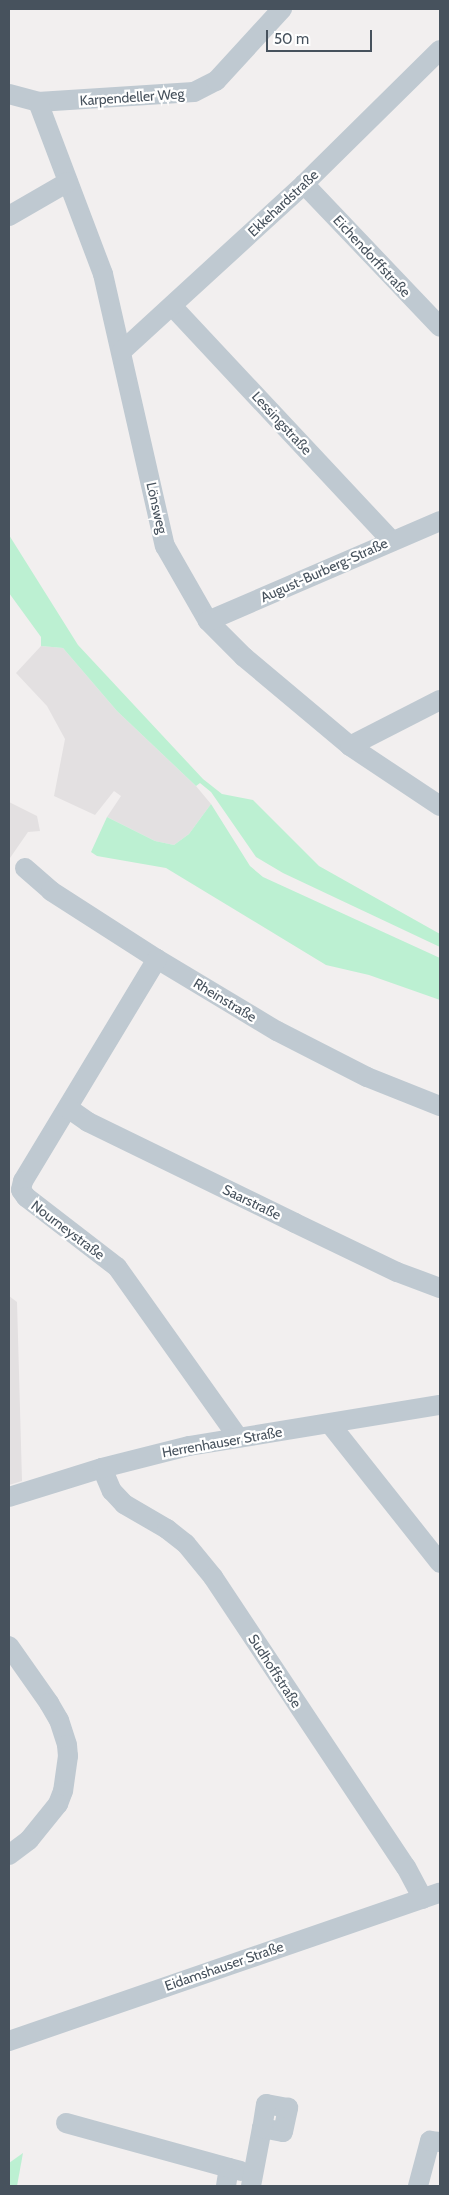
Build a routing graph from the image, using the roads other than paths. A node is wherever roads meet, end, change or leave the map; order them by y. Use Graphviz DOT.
graph roads {
  1 [pos="282,9"];
  2 [pos="440,50"];
  3 [pos="9,94"];
  4 [pos="38,102"];
  5 [pos="68,182"];
  6 [pos="304,184"];
  7 [pos="9,216"];
  8 [pos="172,306"];
  9 [pos="440,327"];
  10 [pos="122,352"];
  11 [pos="440,521"];
  12 [pos="392,541"];
  13 [pos="208,621"];
  14 [pos="440,700"];
  15 [pos="350,746"];
  16 [pos="440,806"];
  17 [pos="26,868"];
  18 [pos="156,959"];
  19 [pos="440,1106"];
  20 [pos="68,1108"];
  21 [pos="440,1288"];
  22 [pos="440,1405"];
  23 [pos="330,1424"];
  24 [pos="238,1438"];
  25 [pos="102,1468"];
  26 [pos="9,1497"];
  27 [pos="440,1563"];
  28 [pos="9,1646"];
  29 [pos="9,1855"];
  30 [pos="432,1896"];
  31 [pos="9,2041"];
  32 [pos="66,2123"];
  33 [pos="262,2128"];
  34 [pos="440,2142"];
  35 [pos="227,2177"];
  36 [pos="252,2180"];
  37 [pos="418,2186"];
  1 -- 4 [label="street, Karpendeller Weg"];
  2 -- 6 [label="street, Ekkehardstraße"];
  3 -- 4 [label="street, Karpendeller Weg"];
  4 -- 5 [label="street, Lönsweg"];
  5 -- 7 [label="street"];
  5 -- 10 [label="street, Lönsweg"];
  6 -- 8 [label="street, Ekkehardstraße"];
  6 -- 9 [label="street, Eichendorffstraße"];
  8 -- 10 [label="street, Ekkehardstraße"];
  8 -- 12 [label="street, Lessingstraße"];
  10 -- 13 [label="street, Lönsweg"];
  11 -- 12 [label="street, August-Burberg-Straße"];
  12 -- 13 [label="street, August-Burberg-Straße"];
  13 -- 15 [label="street, Lönsweg"];
  14 -- 15 [label="street"];
  15 -- 16 [label="street, Lönsweg"];
  17 -- 18 [label="street, Rheinstraße"];
  18 -- 19 [label="street, Rheinstraße"];
  18 -- 20 [label="street, Nourneystraße"];
  20 -- 21 [label="street, Saarstraße"];
  20 -- 24 [label="street, Nourneystraße"];
  22 -- 23 [label="street, Herrenhauser Straße"];
  23 -- 24 [label="street, Herrenhauser Straße"];
  23 -- 27 [label="street"];
  24 -- 25 [label="street, Herrenhauser Straße"];
  25 -- 26 [label="street, Herrenhauser Straße"];
  25 -- 30 [label="street, Sudhoffstraße"];
  28 -- 29 [label="street"];
  30 -- 31 [label="street, Eidamshauser Straße"];
  32 -- 35 [label="street"];
  33 -- 36 [label="street"];
  34 -- 37 [label="street"];
  35 -- 36 [label="street"];
}
